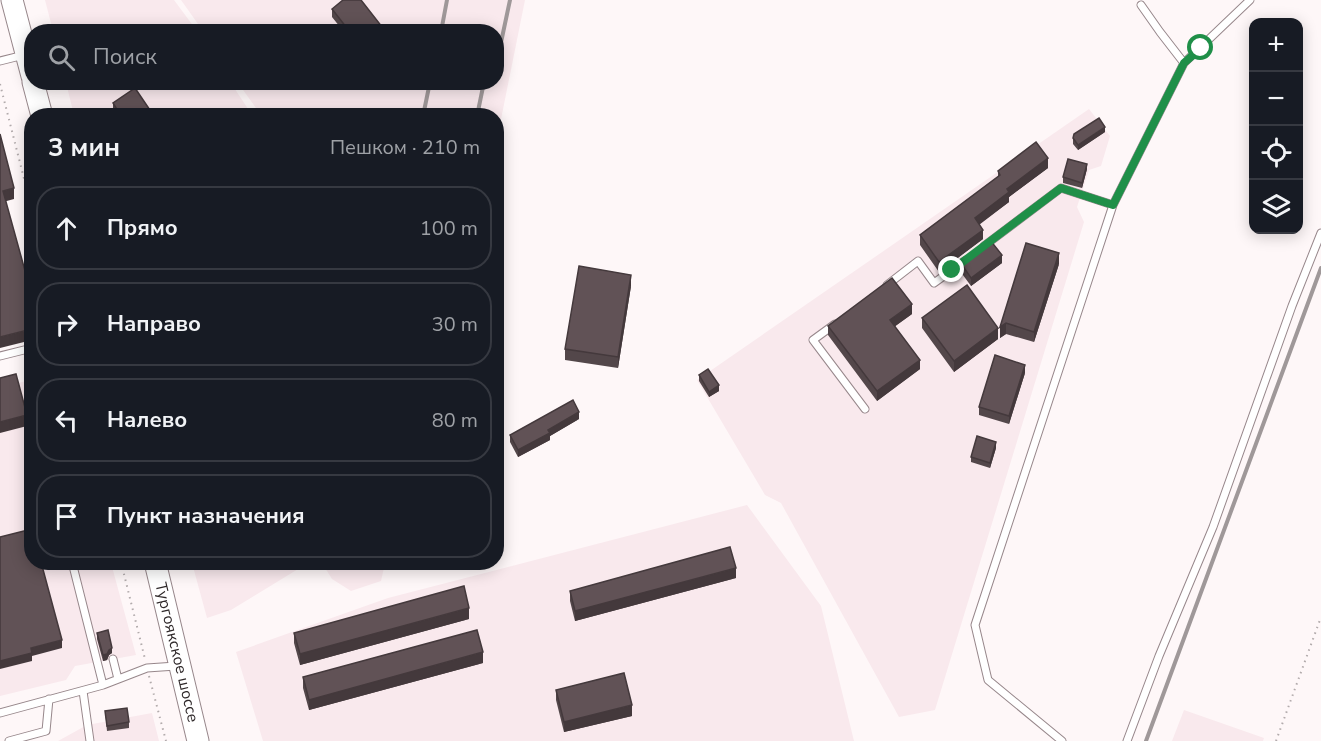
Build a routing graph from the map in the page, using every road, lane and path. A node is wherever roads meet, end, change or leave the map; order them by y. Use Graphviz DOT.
graph roads {
  1 [pos="12,0"];
  2 [pos="1250,0"];
  3 [pos="1141,4"];
  4 [pos="24,46"];
  5 [pos="24,55"];
  6 [pos="0,61"];
  7 [pos="1184,63"];
  8 [pos="0,84"];
  9 [pos="35,90"];
  10 [pos="40,108"];
  11 [pos="24,178"];
  12 [pos="1113,205"];
  13 [pos="1321,232"];
  14 [pos="979,249"];
  15 [pos="970,256"];
  16 [pos="880,290"];
  17 [pos="842,319"];
  18 [pos="24,350"];
  19 [pos="0,356"];
  20 [pos="865,409"];
  21 [pos="74,570"];
  22 [pos="123,570"];
  23 [pos="157,570"];
  24 [pos="1321,617"];
  25 [pos="113,659"];
  26 [pos="180,665"];
  27 [pos="147,668"];
  28 [pos="118,679"];
  29 [pos="102,685"];
  30 [pos="83,691"];
  31 [pos="49,699"];
  32 [pos="0,713"];
  33 [pos="9,741"];
  34 [pos="90,741"];
  35 [pos="166,741"];
  36 [pos="198,741"];
  37 [pos="1062,741"];
  38 [pos="1127,741"];
  39 [pos="1276,741"];
  1 -- 4 [label="main road"];
  2 -- 7 [label="lane"];
  3 -- 7 [label="lane"];
  5 -- 6 [label="lane"];
  7 -- 12 [label="lane"];
  8 -- 11 [label="path"];
  9 -- 10 [label="main road"];
  12 -- 14 [label="lane"];
  12 -- 37 [label="lane"];
  13 -- 38 [label="lane"];
  15 -- 16 [label="lane"];
  17 -- 20 [label="lane"];
  18 -- 19 [label="lane"];
  21 -- 29 [label="lane"];
  22 -- 27 [label="path"];
  23 -- 26 [label="main road, Тургоякское шоссе"];
  24 -- 39 [label="path"];
  25 -- 28 [label="lane"];
  26 -- 27 [label="lane"];
  26 -- 36 [label="main road, Тургоякское шоссе"];
  27 -- 28 [label="lane"];
  27 -- 35 [label="path"];
  28 -- 29 [label="lane"];
  29 -- 30 [label="lane"];
  30 -- 31 [label="lane"];
  30 -- 34 [label="lane"];
  31 -- 32 [label="lane"];
  31 -- 33 [label="lane"];
}
